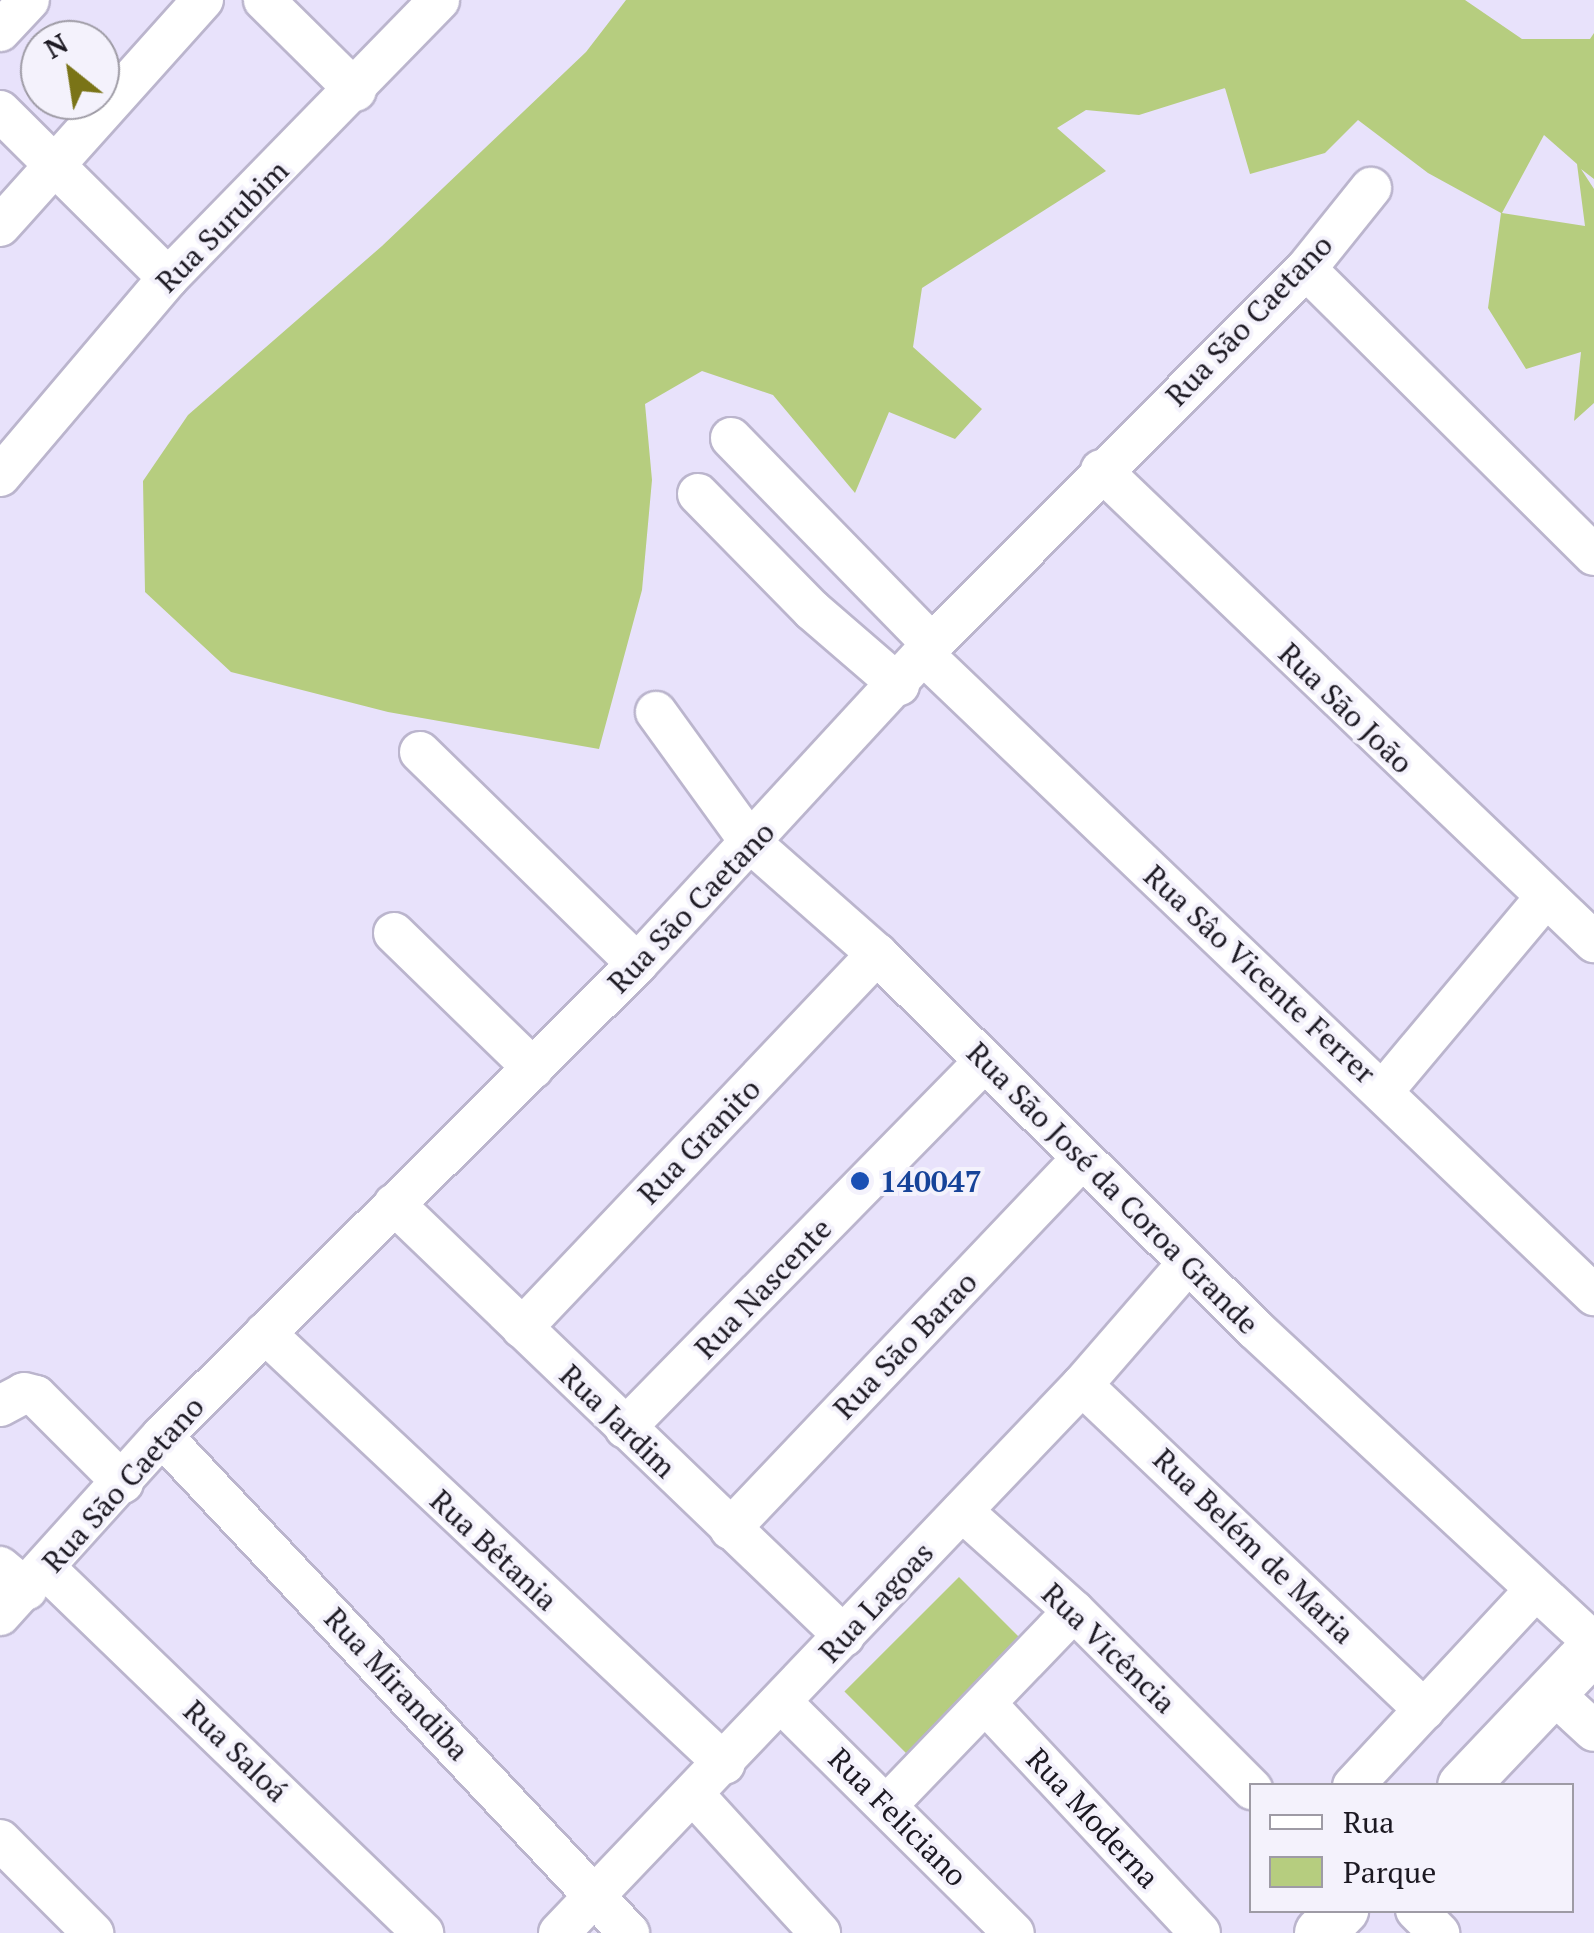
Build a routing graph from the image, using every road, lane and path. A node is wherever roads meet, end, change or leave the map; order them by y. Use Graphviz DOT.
graph roads {
  1 [pos="29,0"];
  2 [pos="203,0"];
  3 [pos="264,0"];
  4 [pos="440,0"];
  5 [pos="0,31"];
  6 [pos="356,91"];
  7 [pos="0,112"];
  8 [pos="56,167"];
  9 [pos="1371,188"];
  10 [pos="0,226"];
  11 [pos="1306,269"];
  12 [pos="168,278"];
  13 [pos="731,438"];
  14 [pos="4,460"];
  15 [pos="1101,470"];
  16 [pos="698,494"];
  17 [pos="1594,555"];
  18 [pos="918,661"];
  19 [pos="656,712"];
  20 [pos="420,752"];
  21 [pos="751,843"];
  22 [pos="1546,897"];
  23 [pos="394,934"];
  24 [pos="1594,942"];
  25 [pos="876,954"];
  26 [pos="637,964"];
  27 [pos="984,1061"];
  28 [pos="532,1068"];
  29 [pos="1384,1090"];
  30 [pos="1080,1161"];
  31 [pos="394,1204"];
  32 [pos="1187,1264"];
  33 [pos="1594,1296"];
  34 [pos="522,1328"];
  35 [pos="265,1333"];
  36 [pos="1082,1385"];
  37 [pos="0,1406"];
  38 [pos="625,1428"];
  39 [pos="162,1436"];
  40 [pos="123,1483"];
  41 [pos="962,1511"];
  42 [pos="730,1528"];
  43 [pos="19,1585"];
  44 [pos="1534,1591"];
  45 [pos="1074,1611"];
  46 [pos="844,1636"];
  47 [pos="1594,1646"];
  48 [pos="1554,1694"];
  49 [pos="781,1702"];
  50 [pos="986,1704"];
  51 [pos="1424,1710"];
  52 [pos="1594,1730"];
  53 [pos="725,1764"];
  54 [pos="1355,1783"];
  55 [pos="1465,1783"];
  56 [pos="1249,1786"];
  57 [pos="694,1794"];
  58 [pos="887,1805"];
  59 [pos="0,1840"];
  60 [pos="594,1896"];
  61 [pos="1341,1913"];
  62 [pos="1419,1913"];
  63 [pos="93,1933"];
  64 [pos="424,1933"];
  65 [pos="559,1933"];
  66 [pos="629,1933"];
  67 [pos="820,1933"];
  68 [pos="1014,1933"];
  69 [pos="1200,1933"];
  70 [pos="1320,1933"];
  71 [pos="1439,1933"];
  1 -- 5 [label="street"];
  2 -- 8 [label="street"];
  3 -- 6 [label="street"];
  4 -- 6 [label="street, Rua Surubim"];
  6 -- 12 [label="street, Rua Surubim"];
  7 -- 8 [label="street"];
  8 -- 10 [label="street"];
  8 -- 12 [label="street"];
  9 -- 11 [label="street, Rua São Caetano"];
  11 -- 15 [label="street, Rua São Caetano"];
  11 -- 17 [label="street"];
  12 -- 14 [label="street, Rua Surubim"];
  13 -- 18 [label="street"];
  15 -- 18 [label="street, Rua São Caetano"];
  15 -- 22 [label="street, Rua São João"];
  16 -- 18 [label="street"];
  18 -- 21 [label="street, Rua São Caetano"];
  18 -- 29 [label="street, Rua Sâo Vicente Ferrer"];
  19 -- 21 [label="street, Rua São José da Coroa Grande"];
  20 -- 26 [label="street"];
  21 -- 25 [label="street, Rua São José da Coroa Grande"];
  21 -- 26 [label="street, Rua São Caetano"];
  22 -- 24 [label="street, Rua São João"];
  22 -- 29 [label="street"];
  23 -- 28 [label="street"];
  25 -- 27 [label="street, Rua São José da Coroa Grande"];
  25 -- 34 [label="street, Rua Granito"];
  26 -- 28 [label="street, Rua São Caetano"];
  27 -- 30 [label="street, Rua São José da Coroa Grande"];
  27 -- 38 [label="street, Rua Nascente"];
  28 -- 31 [label="street, Rua São Caetano"];
  29 -- 33 [label="street, Rua Sâo Vicente Ferrer"];
  30 -- 32 [label="street, Rua São José da Coroa Grande"];
  30 -- 42 [label="street, Rua São Barao"];
  31 -- 34 [label="street, Rua Jardim"];
  31 -- 35 [label="street, Rua São Caetano"];
  32 -- 36 [label="street, Rua Lagoas"];
  32 -- 44 [label="street, Rua São José da Coroa Grande"];
  34 -- 38 [label="street, Rua Jardim"];
  35 -- 39 [label="street, Rua São Caetano"];
  35 -- 53 [label="street, Rua Bêtania"];
  36 -- 41 [label="street, Rua Lagoas"];
  36 -- 51 [label="street, Rua Belém de Maria"];
  37 -- 40 [label="street"];
  38 -- 42 [label="street, Rua Jardim"];
  39 -- 40 [label="street, Rua São Caetano"];
  39 -- 60 [label="street, Rua Mirandiba"];
  40 -- 43 [label="street, Rua São Caetano"];
  41 -- 45 [label="street, Rua Vicência"];
  41 -- 46 [label="street, Rua Lagoas"];
  42 -- 46 [label="street, Rua Jardim"];
  43 -- 64 [label="street, Rua Saloá"];
  44 -- 47 [label="street, Rua São José da Coroa Grande"];
  44 -- 51 [label="street"];
  45 -- 50 [label="street"];
  45 -- 56 [label="street, Rua Vicência"];
  46 -- 49 [label="street, Rua Lagoas"];
  47 -- 48 [label="main road"];
  48 -- 52 [label="street"];
  48 -- 55 [label="main road"];
  49 -- 53 [label="street, Rua Lagoas"];
  49 -- 58 [label="street, Rua Feliciano"];
  50 -- 58 [label="street"];
  50 -- 69 [label="street, Rua Moderna"];
  51 -- 54 [label="street"];
  53 -- 57 [label="street, Rua Lagoas"];
  57 -- 60 [label="street, Rua Lagoas"];
  57 -- 67 [label="street"];
  58 -- 68 [label="street, Rua Feliciano"];
  59 -- 63 [label="street"];
  60 -- 65 [label="street, Rua Lagoas"];
  60 -- 66 [label="street, Rua Mirandiba"];
  61 -- 70 [label="main road"];
  62 -- 71 [label="street"];
}
